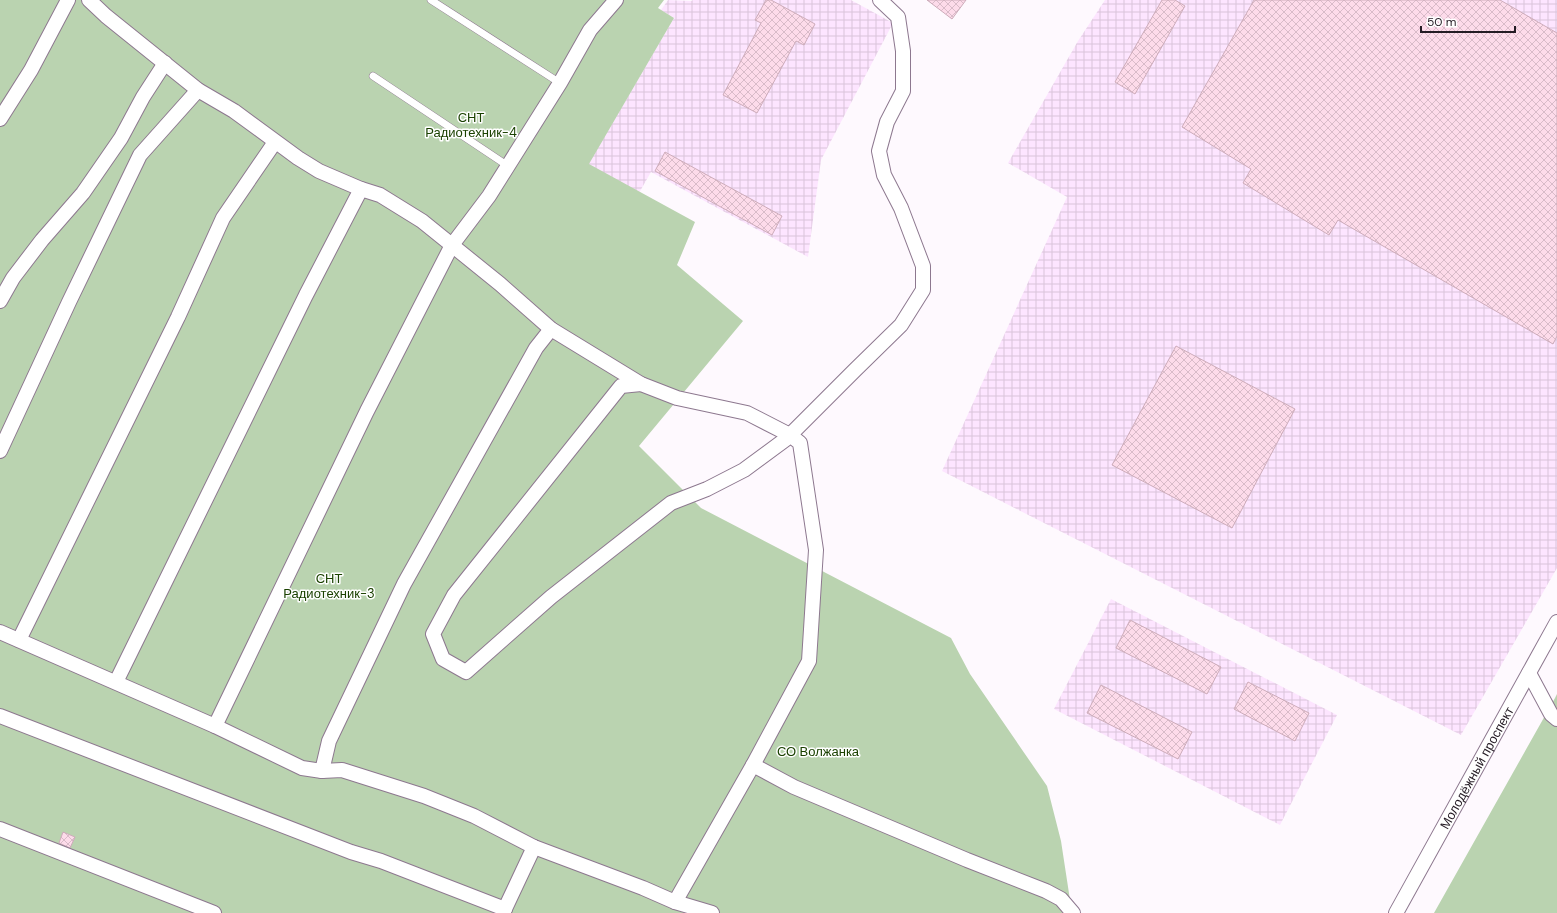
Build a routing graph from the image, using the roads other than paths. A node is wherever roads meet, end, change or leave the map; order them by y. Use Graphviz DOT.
graph roads {
  1 [pos="68,0"];
  2 [pos="89,0"];
  3 [pos="431,0"];
  4 [pos="616,0"];
  5 [pos="880,0"];
  6 [pos="164,63"];
  7 [pos="373,76"];
  8 [pos="560,83"];
  9 [pos="198,90"];
  10 [pos="0,119"];
  11 [pos="275,142"];
  12 [pos="508,166"];
  13 [pos="361,189"];
  14 [pos="452,245"];
  15 [pos="0,301"];
  16 [pos="552,329"];
  17 [pos="641,384"];
  18 [pos="790,435"];
  19 [pos="0,450"];
  20 [pos="1557,622"];
  21 [pos="0,632"];
  22 [pos="19,640"];
  23 [pos="1529,673"];
  24 [pos="116,682"];
  25 [pos="0,716"];
  26 [pos="1557,719"];
  27 [pos="215,726"];
  28 [pos="753,765"];
  29 [pos="322,771"];
  30 [pos="0,829"];
  31 [pos="534,847"];
  32 [pos="675,902"];
  33 [pos="504,911"];
  34 [pos="214,913"];
  35 [pos="712,913"];
  36 [pos="1073,913"];
  37 [pos="1396,913"];
  1 -- 10 [label="street"];
  2 -- 6 [label="street"];
  3 -- 8 [label="lane"];
  4 -- 8 [label="street"];
  5 -- 18 [label="street"];
  6 -- 9 [label="street"];
  6 -- 15 [label="street"];
  7 -- 12 [label="lane"];
  8 -- 12 [label="street"];
  9 -- 11 [label="street"];
  9 -- 19 [label="street"];
  11 -- 13 [label="street"];
  11 -- 22 [label="street"];
  12 -- 14 [label="street"];
  13 -- 14 [label="street"];
  13 -- 24 [label="street"];
  14 -- 16 [label="street"];
  14 -- 27 [label="street"];
  16 -- 17 [label="street"];
  16 -- 29 [label="street"];
  17 -- 18 [label="street"];
  17 -- 18 [label="street"];
  18 -- 28 [label="street"];
  20 -- 23 [label="street, Молодёжный проспект"];
  21 -- 22 [label="street"];
  22 -- 24 [label="street"];
  23 -- 26 [label="street"];
  23 -- 37 [label="street, Молодёжный проспект"];
  24 -- 27 [label="street"];
  25 -- 33 [label="street"];
  27 -- 29 [label="street"];
  28 -- 32 [label="street"];
  28 -- 36 [label="street"];
  29 -- 31 [label="street"];
  30 -- 34 [label="street"];
  31 -- 32 [label="street"];
  31 -- 33 [label="street"];
  32 -- 35 [label="street"];
}
